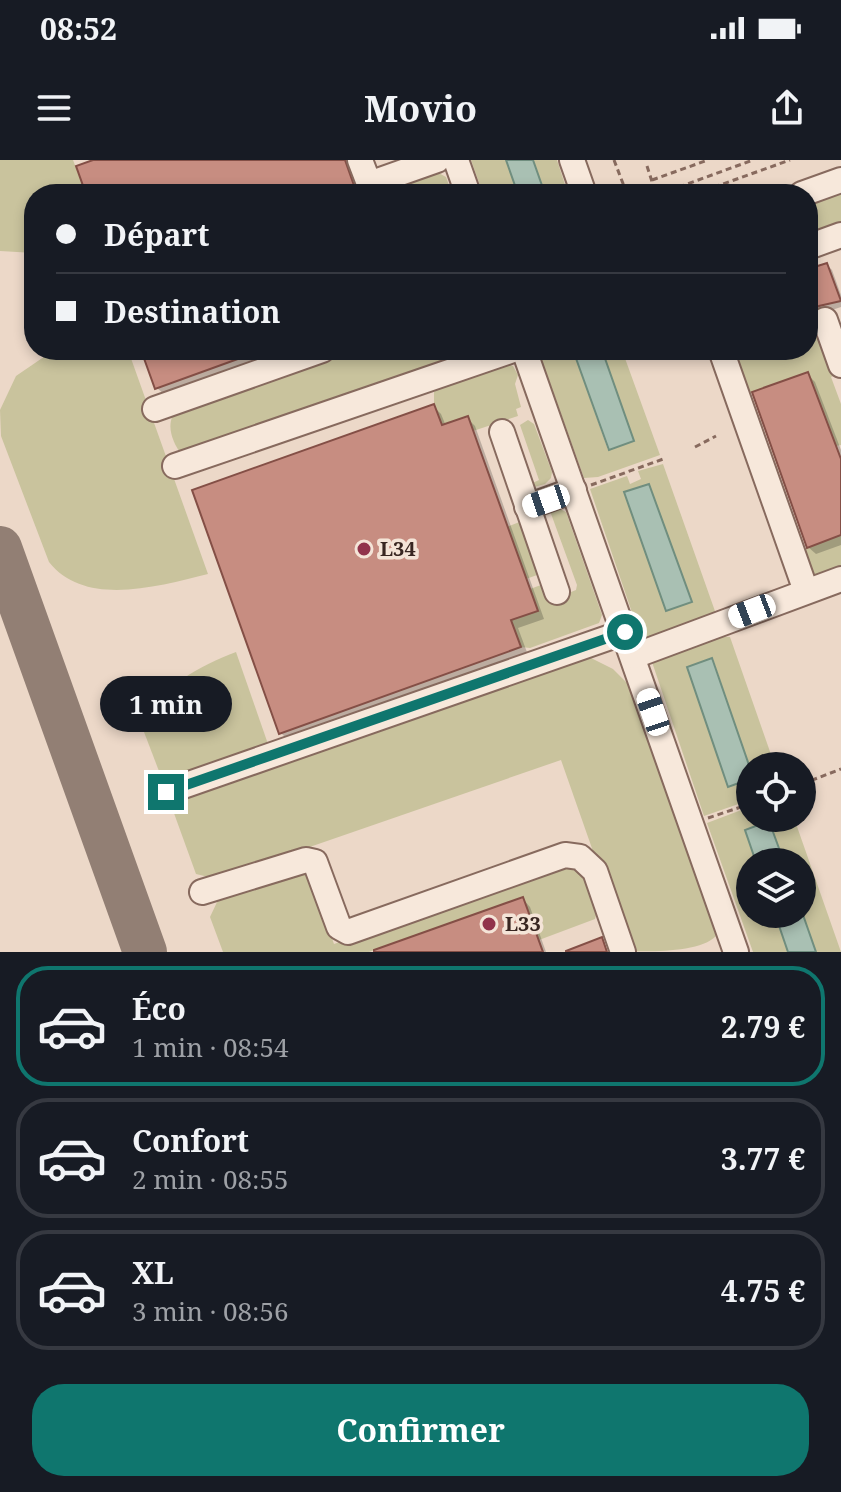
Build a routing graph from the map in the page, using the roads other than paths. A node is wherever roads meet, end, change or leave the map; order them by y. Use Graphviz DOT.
graph roads {
  1 [pos="360,160"];
  2 [pos="437,160"];
  3 [pos="456,160"];
  4 [pos="572,160"];
  5 [pos="841,180"];
  6 [pos="369,184"];
  7 [pos="382,184"];
  8 [pos="464,184"];
  9 [pos="580,184"];
  10 [pos="818,188"];
  11 [pos="838,242"];
  12 [pos="818,245"];
  13 [pos="825,320"];
  14 [pos="294,360"];
  15 [pos="484,360"];
  16 [pos="528,360"];
  17 [pos="725,360"];
  18 [pos="841,365"];
  19 [pos="155,409"];
  20 [pos="502,432"];
  21 [pos="175,466"];
  22 [pos="574,490"];
  23 [pos="527,507"];
  24 [pos="841,579"];
  25 [pos="806,591"];
  26 [pos="557,592"];
  27 [pos="625,632"];
  28 [pos="634,656"];
  29 [pos="166,792"];
  30 [pos="202,892"];
  31 [pos="727,949"];
  32 [pos="623,952"];
  1 -- 6 [label="street"];
  2 -- 7 [label="street"];
  3 -- 8 [label="street"];
  4 -- 9 [label="street"];
  5 -- 10 [label="street"];
  11 -- 12 [label="street"];
  13 -- 18 [label="street"];
  14 -- 19 [label="street"];
  15 -- 21 [label="street"];
  16 -- 22 [label="street"];
  17 -- 25 [label="street"];
  20 -- 23 [label="street"];
  22 -- 23 [label="street"];
  22 -- 27 [label="street"];
  23 -- 26 [label="street"];
  24 -- 25 [label="street"];
  25 -- 28 [label="street"];
  27 -- 28 [label="street"];
  27 -- 29 [label="street"];
  28 -- 31 [label="street"];
  30 -- 32 [label="street"];
}
